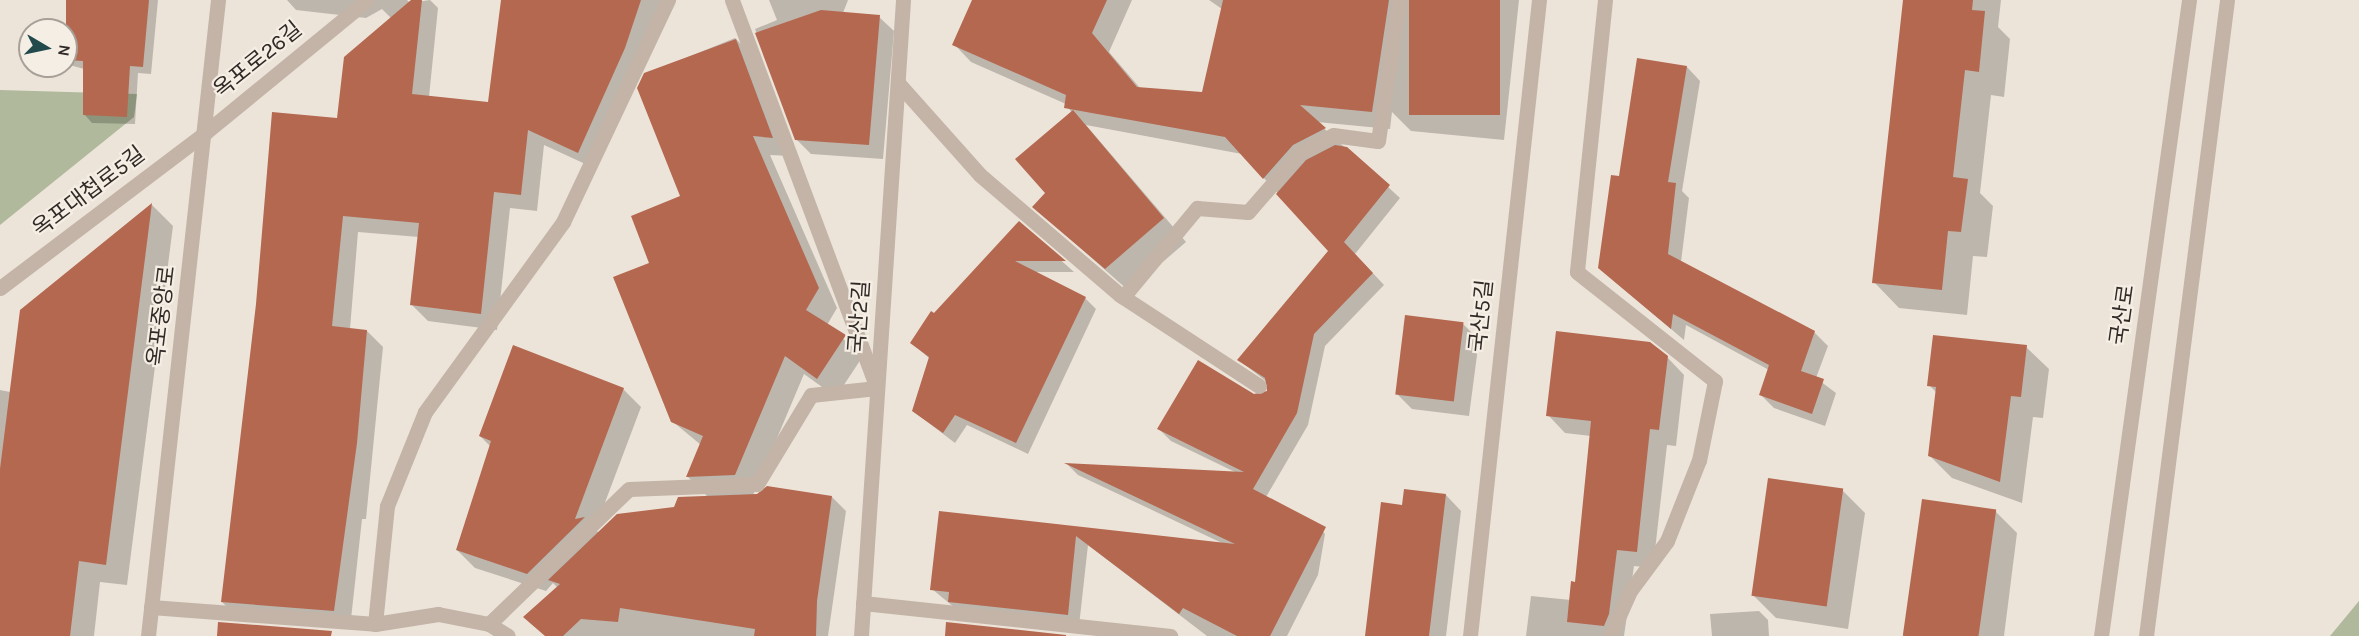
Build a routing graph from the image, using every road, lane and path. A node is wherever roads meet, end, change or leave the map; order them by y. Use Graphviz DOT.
graph roads {
  1 [pos="218,0"];
  2 [pos="367,0"];
  3 [pos="668,0"];
  4 [pos="732,0"];
  5 [pos="903,0"];
  6 [pos="1399,0"];
  7 [pos="1539,0"];
  8 [pos="1605,0"];
  9 [pos="2189,0"];
  10 [pos="2227,0"];
  11 [pos="898,82"];
  12 [pos="206,132"];
  13 [pos="0,288"];
  14 [pos="1124,297"];
  15 [pos="1259,386"];
  16 [pos="878,388"];
  17 [pos="863,603"];
  18 [pos="152,607"];
  19 [pos="375,624"];
  20 [pos="489,624"];
  21 [pos="148,636"];
  22 [pos="508,636"];
  23 [pos="861,636"];
  24 [pos="1170,636"];
  25 [pos="1470,636"];
  26 [pos="1610,636"];
  27 [pos="2102,636"];
  28 [pos="2146,636"];
  1 -- 12 [label="street, 옥포중앙로"];
  2 -- 12 [label="street, 옥포로26길"];
  3 -- 19 [label="street"];
  4 -- 16 [label="street"];
  5 -- 11 [label="street, 국산2길"];
  6 -- 14 [label="street"];
  7 -- 25 [label="street, 국산5길"];
  8 -- 26 [label="street"];
  9 -- 27 [label="street, 국산로"];
  10 -- 28 [label="street"];
  11 -- 14 [label="street"];
  11 -- 16 [label="street, 국산2길"];
  12 -- 13 [label="street, 옥포대첩로5길"];
  12 -- 18 [label="street, 옥포중앙로"];
  14 -- 15 [label="street"];
  16 -- 17 [label="street, 국산2길"];
  16 -- 20 [label="street"];
  17 -- 23 [label="street, 국산2길"];
  17 -- 24 [label="street"];
  18 -- 19 [label="street"];
  18 -- 21 [label="street, 옥포중앙로"];
  19 -- 20 [label="street"];
  20 -- 22 [label="street"];
}
